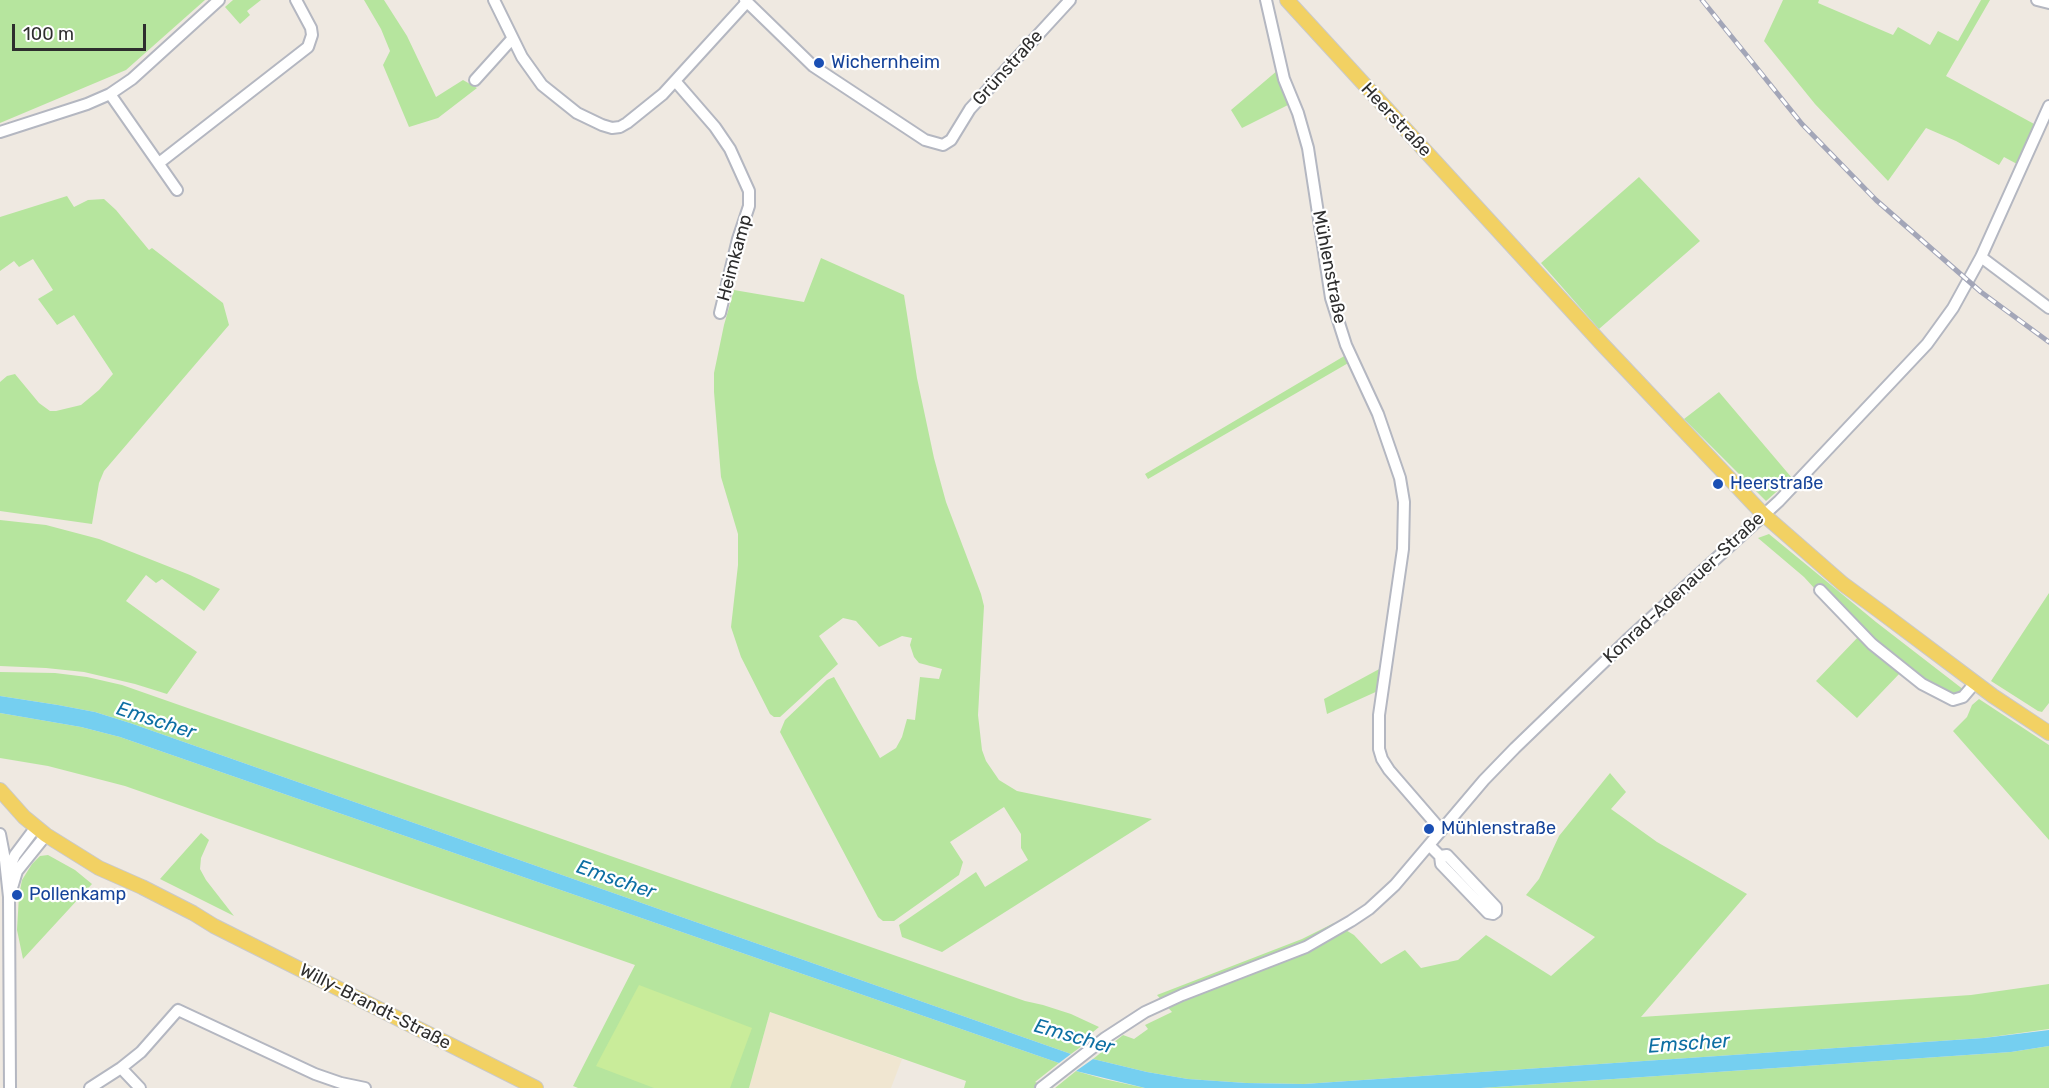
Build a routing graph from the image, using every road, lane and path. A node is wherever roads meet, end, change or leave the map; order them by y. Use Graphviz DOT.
graph roads {
  1 [pos="219,0"];
  2 [pos="296,0"];
  3 [pos="494,0"];
  4 [pos="1070,0"];
  5 [pos="1266,0"];
  6 [pos="1287,0"];
  7 [pos="2037,0"];
  8 [pos="746,1"];
  9 [pos="2049,3"];
  10 [pos="512,39"];
  11 [pos="476,80"];
  12 [pos="676,82"];
  13 [pos="110,94"];
  14 [pos="2049,106"];
  15 [pos="0,132"];
  16 [pos="159,163"];
  17 [pos="177,190"];
  18 [pos="1981,257"];
  19 [pos="2049,308"];
  20 [pos="720,313"];
  21 [pos="1763,514"];
  22 [pos="1820,590"];
  23 [pos="1975,683"];
  24 [pos="2049,733"];
  25 [pos="0,790"];
  26 [pos="0,802"];
  27 [pos="1441,830"];
  28 [pos="0,834"];
  29 [pos="39,834"];
  30 [pos="1429,845"];
  31 [pos="1440,856"];
  32 [pos="6,873"];
  33 [pos="6,904"];
  34 [pos="121,1068"];
  35 [pos="340,1085"];
  36 [pos="1043,1087"];
  37 [pos="10,1088"];
  38 [pos="90,1088"];
  39 [pos="140,1088"];
  40 [pos="365,1088"];
  41 [pos="536,1088"];
  1 -- 13 [label="street"];
  2 -- 16 [label="street"];
  3 -- 10 [label="street"];
  4 -- 8 [label="street, Grünstraße"];
  5 -- 27 [label="street, Mühlenstraße"];
  6 -- 21 [label="main road, Heerstraße"];
  7 -- 9 [label="street"];
  8 -- 12 [label="street"];
  10 -- 11 [label="street"];
  10 -- 12 [label="street"];
  12 -- 20 [label="street, Heimkamp"];
  13 -- 15 [label="street"];
  13 -- 16 [label="street"];
  14 -- 18 [label="street, Konrad-Adenauer-Straße"];
  16 -- 17 [label="street"];
  18 -- 19 [label="street"];
  18 -- 21 [label="street, Konrad-Adenauer-Straße"];
  21 -- 23 [label="main road, Heerstraße"];
  21 -- 27 [label="street, Konrad-Adenauer-Straße"];
  22 -- 23 [label="street"];
  23 -- 24 [label="main road, Heerstraße"];
  25 -- 29 [label="main road, Willy-Brandt-Straße"];
  26 -- 29 [label="main road, Willy-Brandt-Straße"];
  27 -- 30 [label="street, Konrad-Adenauer-Straße"];
  28 -- 32 [label="street"];
  29 -- 32 [label="street"];
  29 -- 33 [label="street"];
  29 -- 41 [label="main road, Willy-Brandt-Straße"];
  30 -- 31 [label="street"];
  30 -- 36 [label="street, Konrad-Adenauer-Straße"];
  31 -- 31 [label="street"];
  32 -- 33 [label="street"];
  33 -- 37 [label="street"];
  34 -- 35 [label="street"];
  34 -- 38 [label="street"];
  34 -- 39 [label="street"];
  35 -- 40 [label="street"];
}
